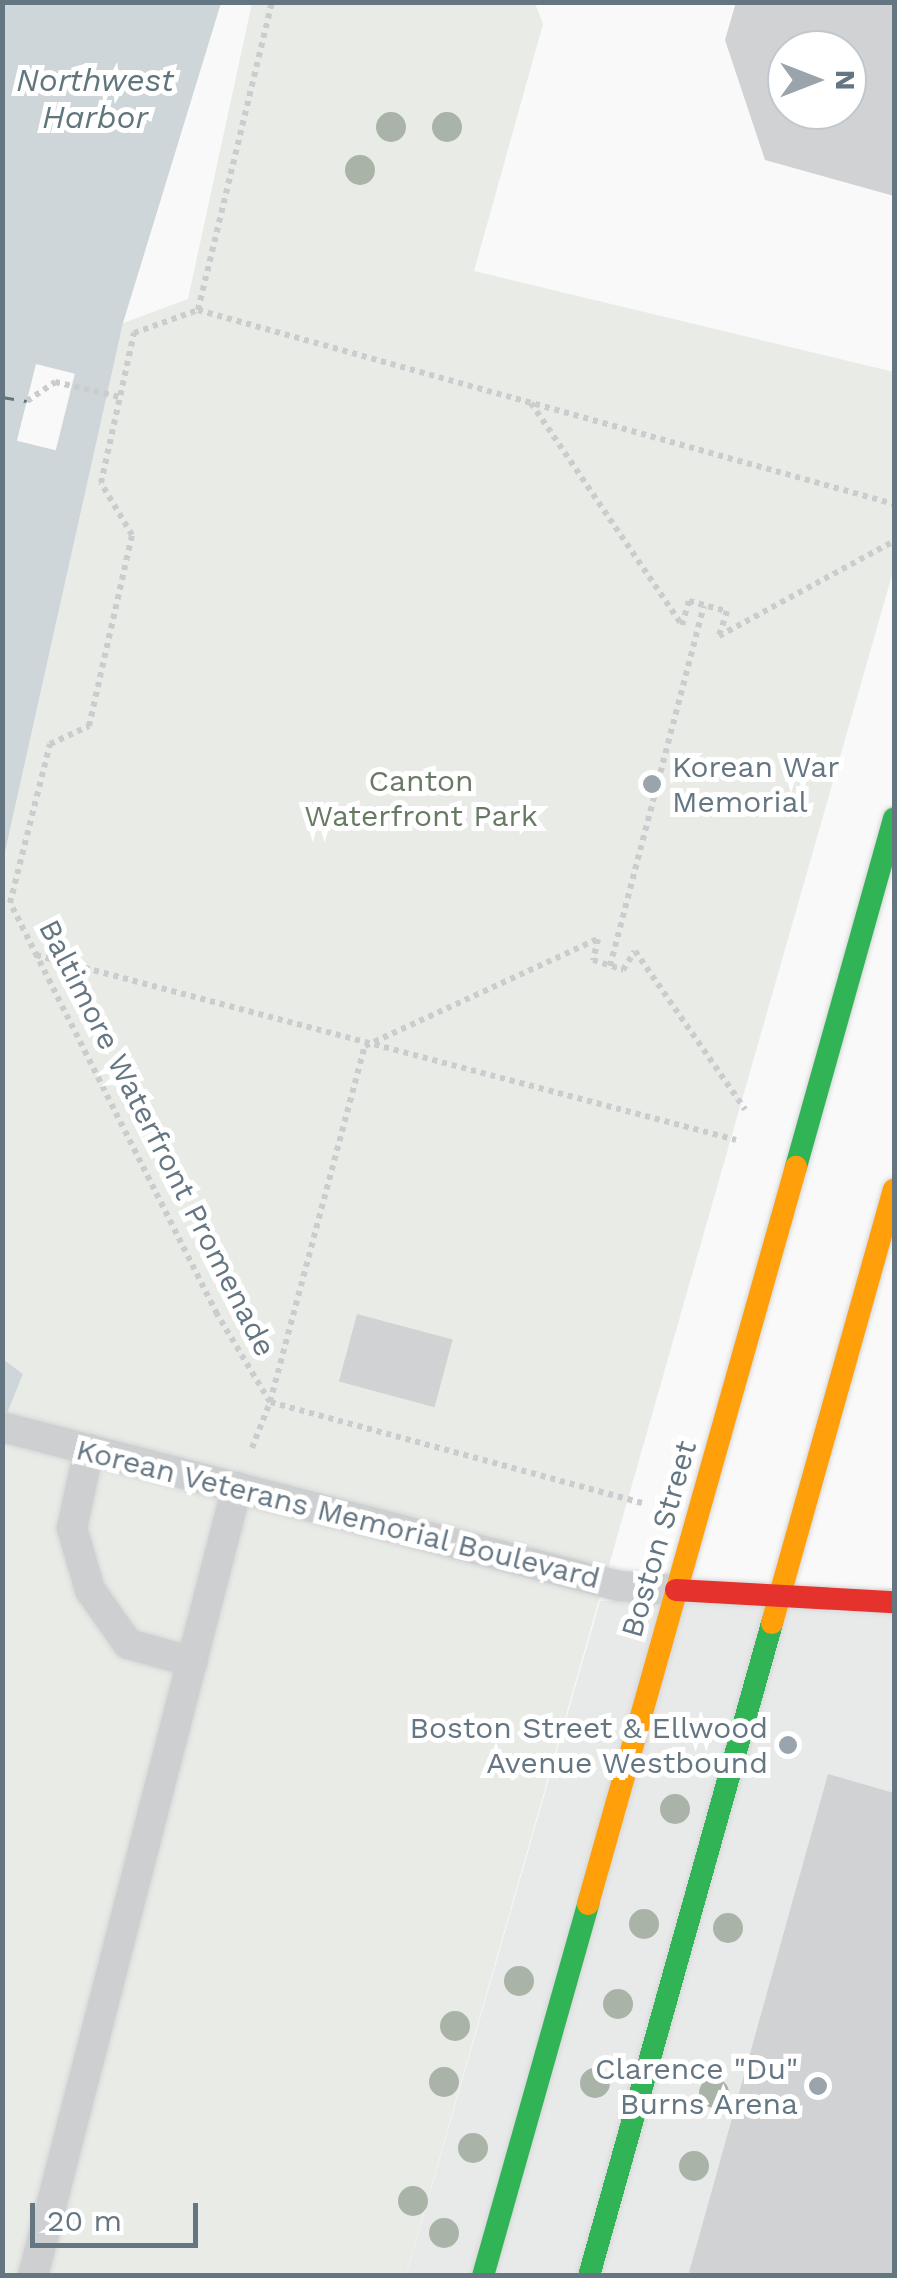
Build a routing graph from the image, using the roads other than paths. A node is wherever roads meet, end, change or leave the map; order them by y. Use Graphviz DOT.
graph roads {
  1 [pos="894,819"];
  2 [pos="894,1190"];
  3 [pos="2,1428"];
  4 [pos="89,1449"];
  5 [pos="237,1488"];
  6 [pos="676,1590"];
  7 [pos="780,1598"];
  8 [pos="894,1602"];
  9 [pos="193,1662"];
  10 [pos="32,2276"];
  11 [pos="483,2276"];
  12 [pos="589,2276"];
  1 -- 6 [label="main road, Boston Street"];
  2 -- 7 [label="main road"];
  3 -- 4 [label="lane, Korean Veterans Memorial Boulevard"];
  4 -- 5 [label="lane, Korean Veterans Memorial Boulevard"];
  4 -- 9 [label="lane"];
  5 -- 6 [label="lane, Korean Veterans Memorial Boulevard"];
  5 -- 9 [label="lane"];
  6 -- 7 [label="main road"];
  6 -- 11 [label="main road, Boston Street"];
  7 -- 8 [label="main road"];
  7 -- 12 [label="main road"];
  9 -- 10 [label="lane"];
}
